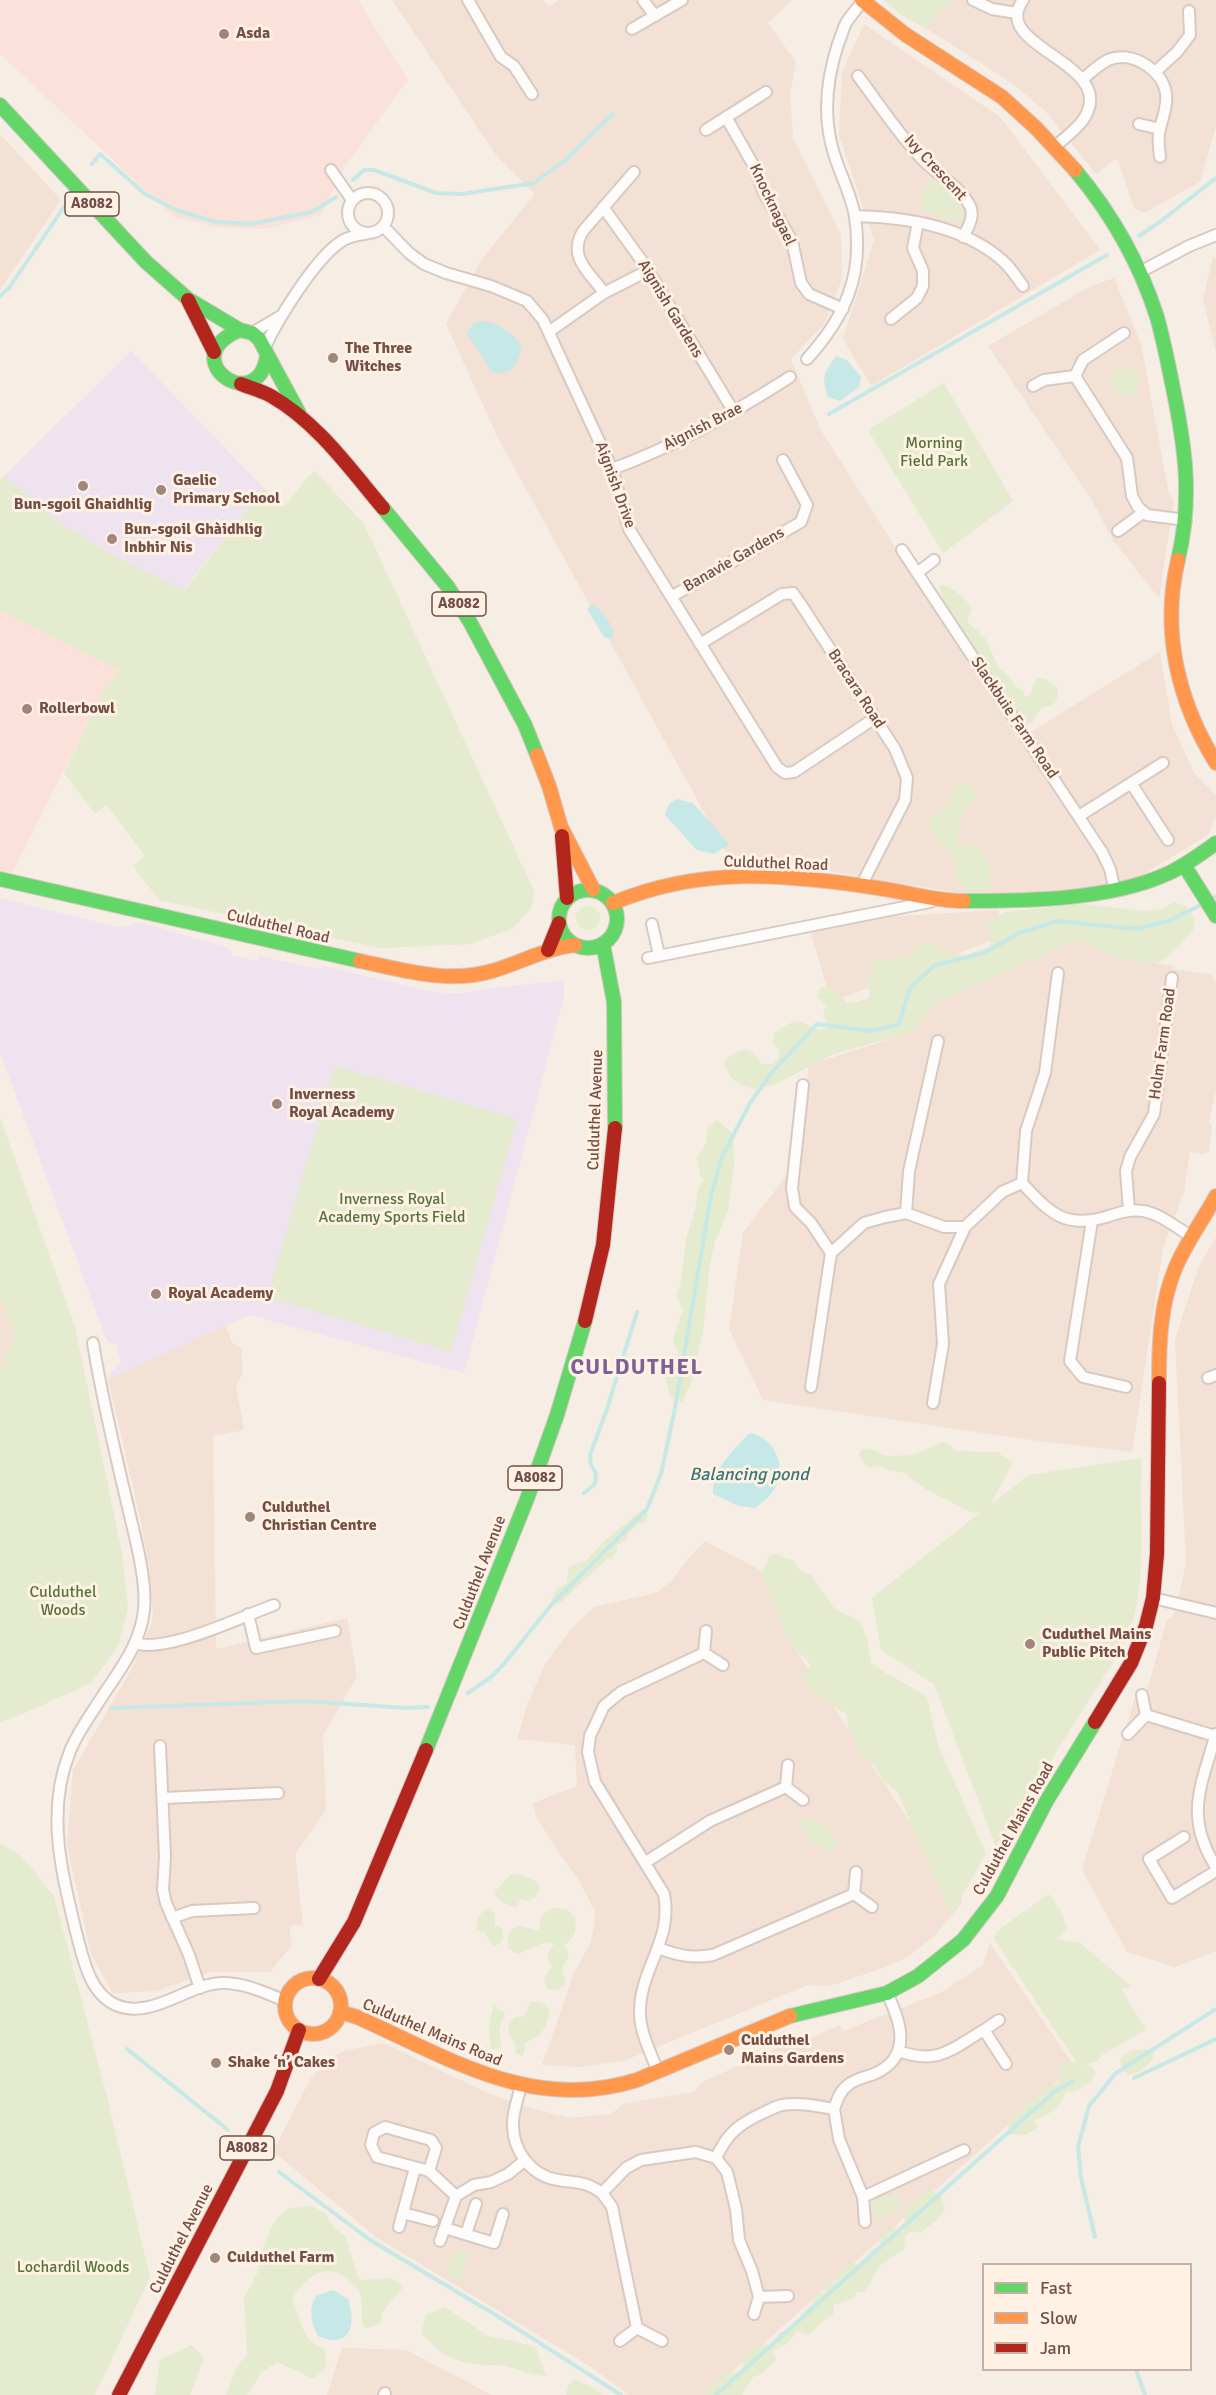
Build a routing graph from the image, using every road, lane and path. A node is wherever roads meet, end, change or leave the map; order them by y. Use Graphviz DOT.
graph roads {
  1 [pos="468,0"];
  2 [pos="644,0"];
  3 [pos="682,0"];
  4 [pos="863,0"];
  5 [pos="973,0"];
  6 [pos="1023,0"];
  7 [pos="1189,11"];
  8 [pos="1017,13"];
  9 [pos="655,16"];
  10 [pos="632,29"];
  11 [pos="1155,72"];
  12 [pos="858,76"];
  13 [pos="1082,80"];
  14 [pos="766,92"];
  15 [pos="531,94"];
  16 [pos="0,105"];
  17 [pos="726,117"];
  18 [pos="1138,124"];
  19 [pos="1160,129"];
  20 [pos="706,130"];
  21 [pos="1056,146"];
  22 [pos="1160,157"];
  23 [pos="331,170"];
  24 [pos="634,172"];
  25 [pos="352,200"];
  26 [pos="603,207"];
  27 [pos="348,215"];
  28 [pos="855,216"];
  29 [pos="918,222"];
  30 [pos="383,226"];
  31 [pos="369,233"];
  32 [pos="1216,235"];
  33 [pos="963,237"];
  34 [pos="343,240"];
  35 [pos="647,271"];
  36 [pos="1140,272"];
  37 [pos="1023,286"];
  38 [pos="604,293"];
  39 [pos="188,299"];
  40 [pos="843,309"];
  41 [pos="279,317"];
  42 [pos="891,319"];
  43 [pos="550,331"];
  44 [pos="246,332"];
  45 [pos="1124,333"];
  46 [pos="266,351"];
  47 [pos="214,352"];
  48 [pos="807,359"];
  49 [pos="1075,376"];
  50 [pos="790,377"];
  51 [pos="241,384"];
  52 [pos="1033,386"];
  53 [pos="734,412"];
  54 [pos="301,417"];
  55 [pos="783,460"];
  56 [pos="612,469"];
  57 [pos="1144,512"];
  58 [pos="1186,520"];
  59 [pos="1118,531"];
  60 [pos="902,550"];
  61 [pos="934,560"];
  62 [pos="917,573"];
  63 [pos="671,597"];
  64 [pos="700,644"];
  65 [pos="875,718"];
  66 [pos="1163,763"];
  67 [pos="1216,763"];
  68 [pos="1131,783"];
  69 [pos="1079,816"];
  70 [pos="561,827"];
  71 [pos="1168,840"];
  72 [pos="1216,843"];
  73 [pos="1184,865"];
  74 [pos="0,879"];
  75 [pos="861,886"];
  76 [pos="593,889"];
  77 [pos="1115,891"];
  78 [pos="567,898"];
  79 [pos="940,900"];
  80 [pos="613,903"];
  81 [pos="1216,916"];
  82 [pos="559,922"];
  83 [pos="652,924"];
  84 [pos="603,944"];
  85 [pos="575,945"];
  86 [pos="548,950"];
  87 [pos="1058,973"];
  88 [pos="1172,978"];
  89 [pos="938,1041"];
  90 [pos="803,1085"];
  91 [pos="1022,1183"];
  92 [pos="1216,1196"];
  93 [pos="1129,1210"];
  94 [pos="906,1213"];
  95 [pos="1092,1221"];
  96 [pos="965,1227"];
  97 [pos="1192,1237"];
  98 [pos="831,1253"];
  99 [pos="93,1343"];
  100 [pos="1126,1387"];
  101 [pos="811,1388"];
  102 [pos="933,1403"];
  103 [pos="1153,1598"];
  104 [pos="274,1605"];
  105 [pos="1216,1613"];
  106 [pos="248,1614"];
  107 [pos="335,1631"];
  108 [pos="706,1631"];
  109 [pos="136,1643"];
  110 [pos="704,1653"];
  111 [pos="723,1665"];
  112 [pos="1142,1695"];
  113 [pos="1146,1715"];
  114 [pos="1128,1734"];
  115 [pos="1216,1735"];
  116 [pos="160,1746"];
  117 [pos="788,1765"];
  118 [pos="786,1787"];
  119 [pos="278,1792"];
  120 [pos="163,1798"];
  121 [pos="803,1800"];
  122 [pos="1184,1837"];
  123 [pos="646,1862"];
  124 [pos="1216,1869"];
  125 [pos="856,1872"];
  126 [pos="854,1894"];
  127 [pos="254,1908"];
  128 [pos="872,1908"];
  129 [pos="172,1918"];
  130 [pos="658,1948"];
  131 [pos="319,1978"];
  132 [pos="200,1988"];
  133 [pos="887,1992"];
  134 [pos="286,2001"];
  135 [pos="340,2012"];
  136 [pos="999,2020"];
  137 [pos="299,2030"];
  138 [pos="984,2030"];
  139 [pos="898,2051"];
  140 [pos="1006,2064"];
  141 [pos="658,2072"];
  142 [pos="521,2086"];
  143 [pos="834,2109"];
  144 [pos="964,2150"];
  145 [pos="716,2158"];
  146 [pos="524,2161"];
  147 [pos="415,2168"];
  148 [pos="429,2171"];
  149 [pos="602,2193"];
  150 [pos="456,2196"];
  151 [pos="863,2197"];
  152 [pos="476,2205"];
  153 [pos="403,2213"];
  154 [pos="503,2214"];
  155 [pos="433,2222"];
  156 [pos="865,2222"];
  157 [pos="399,2227"];
  158 [pos="445,2228"];
  159 [pos="466,2234"];
  160 [pos="440,2241"];
  161 [pos="788,2296"];
  162 [pos="759,2297"];
  163 [pos="754,2314"];
  164 [pos="637,2328"];
  165 [pos="662,2341"];
  166 [pos="620,2342"];
  167 [pos="119,2395"];
  1 -- 15 [label="street"];
  2 -- 9 [label="street"];
  3 -- 9 [label="street"];
  4 -- 21 [label="main road"];
  4 -- 28 [label="street"];
  5 -- 8 [label="street"];
  6 -- 8 [label="street"];
  7 -- 11 [label="street"];
  8 -- 13 [label="street"];
  9 -- 10 [label="street"];
  11 -- 13 [label="street"];
  11 -- 19 [label="street"];
  12 -- 33 [label="street, Ivy Crescent"];
  13 -- 21 [label="street"];
  14 -- 17 [label="street"];
  16 -- 39 [label="main road, A8082"];
  17 -- 20 [label="street"];
  17 -- 40 [label="street, Knocknagael"];
  18 -- 19 [label="street"];
  19 -- 22 [label="street"];
  21 -- 36 [label="main road"];
  23 -- 25 [label="street"];
  24 -- 26 [label="street"];
  25 -- 27 [label="street"];
  25 -- 30 [label="street"];
  26 -- 35 [label="street, Aignish Gardens"];
  26 -- 38 [label="street"];
  27 -- 31 [label="street"];
  27 -- 34 [label="street"];
  28 -- 29 [label="street"];
  28 -- 40 [label="street"];
  29 -- 33 [label="street"];
  29 -- 42 [label="street"];
  30 -- 31 [label="street"];
  30 -- 43 [label="street, Aignish Drive"];
  31 -- 34 [label="street"];
  32 -- 36 [label="street"];
  33 -- 37 [label="street"];
  34 -- 41 [label="street"];
  35 -- 38 [label="street"];
  35 -- 53 [label="street, Aignish Gardens"];
  36 -- 58 [label="main road"];
  38 -- 43 [label="street"];
  39 -- 44 [label="main road, A8082"];
  39 -- 47 [label="main road, A8082"];
  40 -- 48 [label="street"];
  41 -- 44 [label="street"];
  41 -- 46 [label="street"];
  43 -- 56 [label="street, Aignish Drive"];
  44 -- 46 [label="main road, A8082"];
  44 -- 47 [label="main road"];
  45 -- 49 [label="street"];
  46 -- 51 [label="main road"];
  46 -- 54 [label="main road, A8082"];
  47 -- 51 [label="main road, A8082"];
  49 -- 52 [label="street"];
  49 -- 57 [label="street"];
  50 -- 53 [label="street, Aignish Brae"];
  51 -- 54 [label="main road, A8082"];
  53 -- 56 [label="street, Aignish Brae"];
  54 -- 70 [label="main road, A8082"];
  55 -- 63 [label="street, Banavie Gardens"];
  56 -- 63 [label="street, Aignish Drive"];
  57 -- 58 [label="street"];
  57 -- 59 [label="street"];
  58 -- 67 [label="main road"];
  60 -- 62 [label="street, Slackbuie Farm Road"];
  61 -- 62 [label="street"];
  62 -- 69 [label="street, Slackbuie Farm Road"];
  63 -- 64 [label="street, Aignish Drive"];
  64 -- 65 [label="street, Bracara Road"];
  64 -- 65 [label="street, Aignish Drive"];
  65 -- 75 [label="street, Bracara Road"];
  66 -- 68 [label="street"];
  68 -- 69 [label="street"];
  68 -- 71 [label="street"];
  69 -- 77 [label="street, Slackbuie Farm Road"];
  70 -- 76 [label="main road, A8082"];
  70 -- 78 [label="main road, A8082"];
  72 -- 73 [label="main road, Culduthel Road"];
  73 -- 77 [label="main road, Culduthel Road"];
  73 -- 81 [label="main road"];
  74 -- 86 [label="main road, Culduthel Road"];
  75 -- 79 [label="main road, Culduthel Road"];
  75 -- 80 [label="main road, Culduthel Road"];
  76 -- 78 [label="main road"];
  76 -- 80 [label="main road, A8082"];
  77 -- 79 [label="main road, Culduthel Road"];
  78 -- 82 [label="main road, A8082"];
  79 -- 83 [label="street, Culduthel Road"];
  80 -- 84 [label="main road"];
  82 -- 85 [label="main road"];
  82 -- 86 [label="main road"];
  84 -- 85 [label="main road"];
  84 -- 131 [label="main road, Culduthel Avenue / A8082"];
  85 -- 86 [label="main road, Culduthel Road"];
  87 -- 91 [label="street"];
  88 -- 93 [label="street, Holm Farm Road"];
  89 -- 94 [label="street"];
  90 -- 98 [label="street"];
  91 -- 95 [label="street"];
  91 -- 96 [label="street"];
  92 -- 97 [label="main road, Culduthel Mains Road"];
  93 -- 95 [label="street"];
  93 -- 97 [label="street"];
  94 -- 96 [label="street"];
  94 -- 98 [label="street"];
  95 -- 100 [label="street"];
  96 -- 102 [label="street"];
  97 -- 103 [label="main road, Culduthel Mains Road"];
  98 -- 101 [label="street"];
  99 -- 109 [label="street"];
  103 -- 105 [label="street"];
  103 -- 133 [label="main road, Culduthel Mains Road"];
  104 -- 106 [label="street"];
  106 -- 107 [label="street"];
  106 -- 109 [label="street"];
  108 -- 110 [label="street"];
  109 -- 132 [label="street"];
  110 -- 111 [label="street"];
  110 -- 123 [label="street"];
  112 -- 113 [label="street"];
  113 -- 114 [label="street"];
  113 -- 115 [label="street"];
  115 -- 124 [label="street"];
  116 -- 120 [label="street"];
  117 -- 118 [label="street"];
  118 -- 121 [label="street"];
  118 -- 123 [label="street"];
  119 -- 120 [label="street"];
  120 -- 129 [label="street"];
  122 -- 124 [label="street"];
  123 -- 130 [label="street"];
  125 -- 126 [label="street"];
  126 -- 128 [label="street"];
  126 -- 130 [label="street"];
  127 -- 129 [label="street"];
  129 -- 132 [label="street"];
  130 -- 141 [label="street"];
  131 -- 134 [label="main road"];
  131 -- 135 [label="main road"];
  132 -- 134 [label="street"];
  133 -- 139 [label="street"];
  133 -- 141 [label="main road, Culduthel Mains Road"];
  134 -- 137 [label="main road"];
  135 -- 137 [label="main road"];
  135 -- 142 [label="main road, Culduthel Mains Road"];
  136 -- 138 [label="street"];
  137 -- 167 [label="main road, Culduthel Avenue / A8082"];
  138 -- 139 [label="street"];
  138 -- 140 [label="street"];
  139 -- 143 [label="street"];
  141 -- 142 [label="main road, Culduthel Mains Road"];
  142 -- 146 [label="street"];
  143 -- 145 [label="street"];
  143 -- 151 [label="street"];
  144 -- 151 [label="street"];
  145 -- 149 [label="street"];
  145 -- 162 [label="street"];
  146 -- 149 [label="street"];
  146 -- 150 [label="street"];
  147 -- 148 [label="street"];
  147 -- 148 [label="street"];
  147 -- 153 [label="street"];
  148 -- 150 [label="street"];
  149 -- 164 [label="street"];
  150 -- 158 [label="street"];
  151 -- 156 [label="street"];
  152 -- 159 [label="street"];
  153 -- 155 [label="street"];
  153 -- 157 [label="street"];
  154 -- 159 [label="street"];
  158 -- 159 [label="street"];
  158 -- 160 [label="street"];
  161 -- 162 [label="street"];
  162 -- 163 [label="street"];
  164 -- 165 [label="street"];
  164 -- 166 [label="street"];
}
